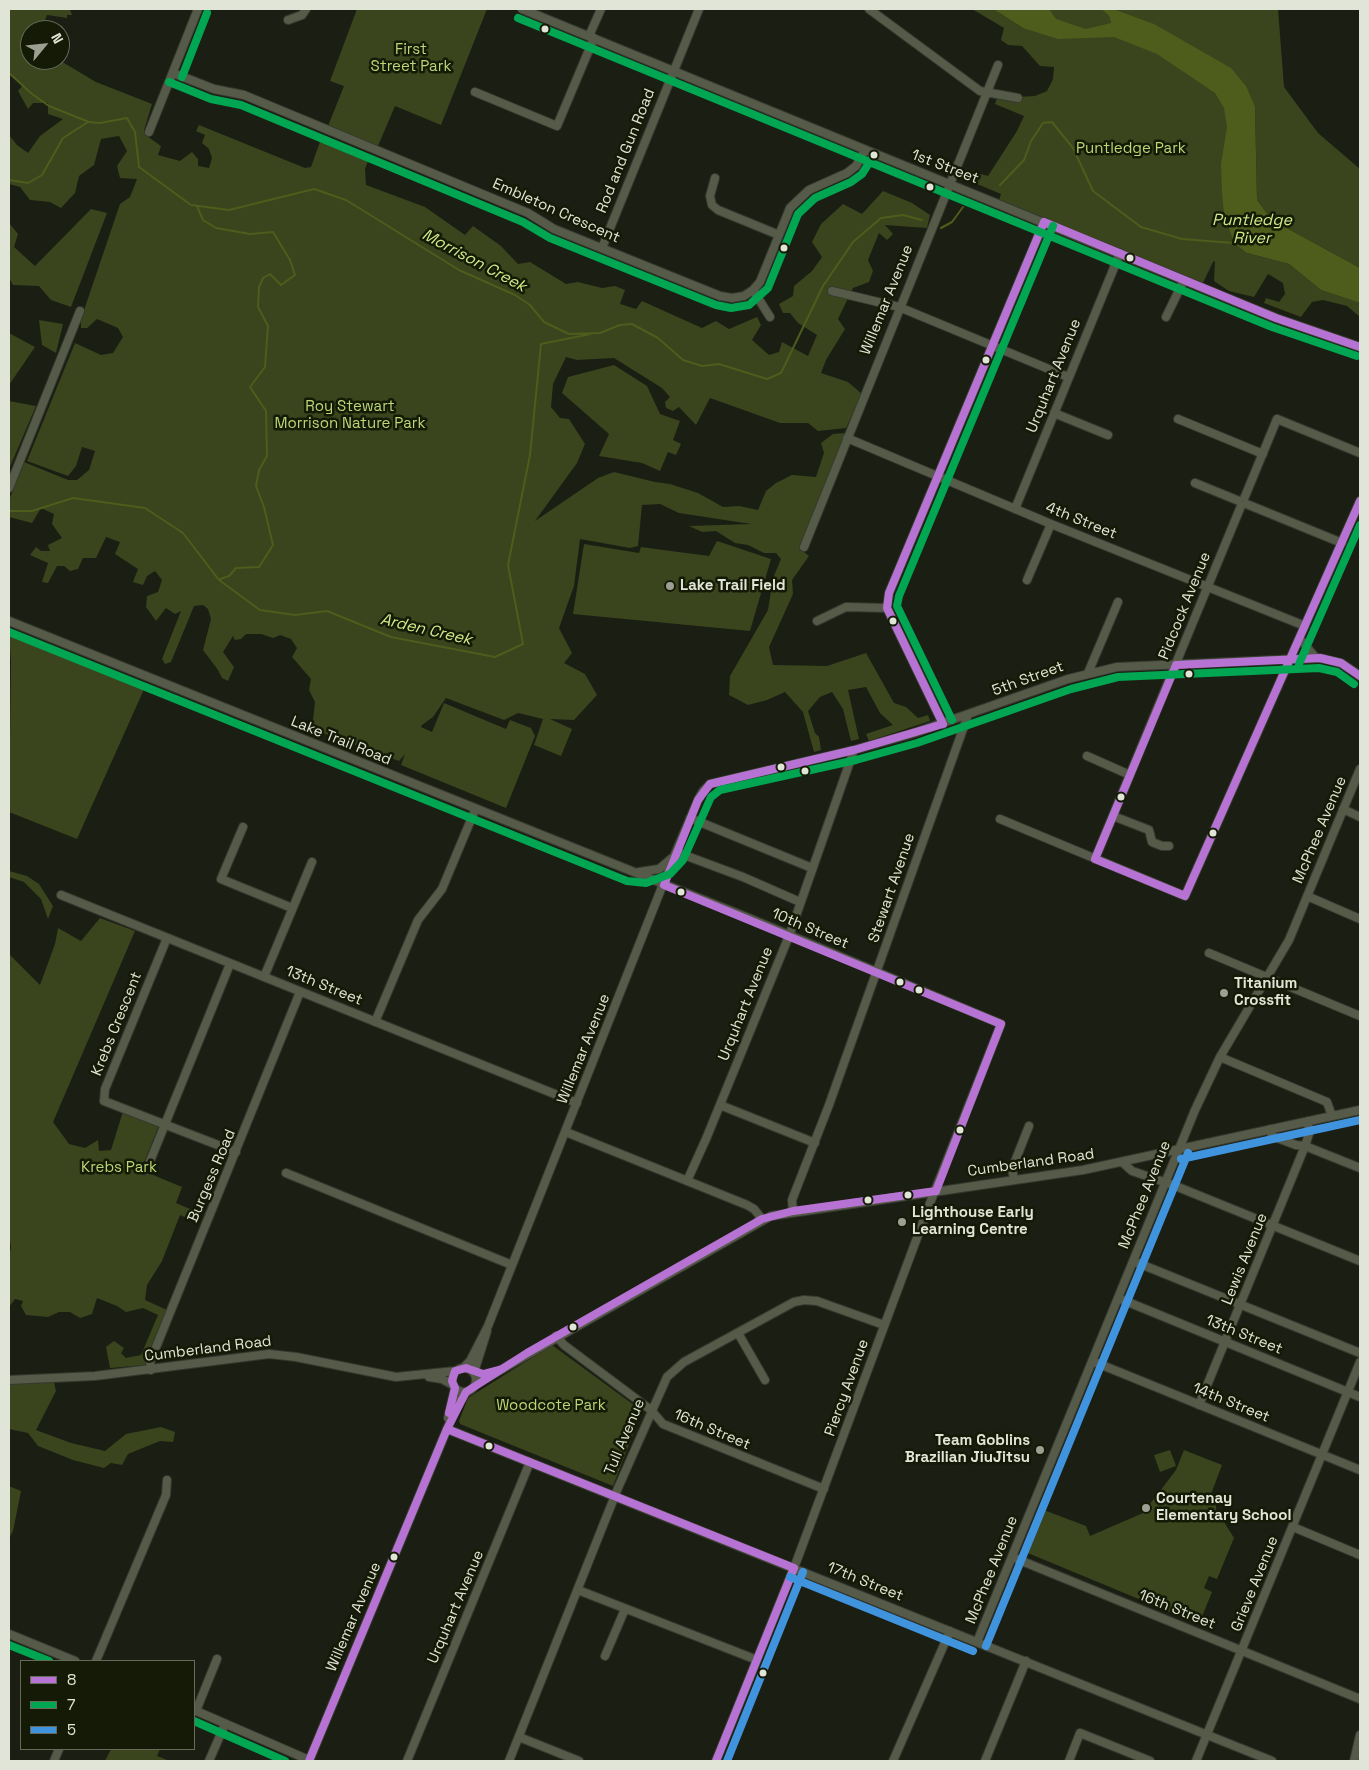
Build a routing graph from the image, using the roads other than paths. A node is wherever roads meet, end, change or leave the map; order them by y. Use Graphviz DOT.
graph roads {
  1 [pos="198,9"];
  2 [pos="306,9"];
  3 [pos="522,9"];
  4 [pos="601,9"];
  5 [pos="699,9"];
  6 [pos="870,9"];
  7 [pos="288,20"];
  8 [pos="591,37"];
  9 [pos="998,65"];
  10 [pos="674,71"];
  11 [pos="173,73"];
  12 [pos="476,92"];
  13 [pos="988,92"];
  14 [pos="1018,98"];
  15 [pos="149,132"];
  16 [pos="865,150"];
  17 [pos="715,178"];
  18 [pos="949,183"];
  19 [pos="1044,222"];
  20 [pos="779,235"];
  21 [pos="602,248"];
  22 [pos="1120,253"];
  23 [pos="1184,280"];
  24 [pos="753,290"];
  25 [pos="832,291"];
  26 [pos="899,307"];
  27 [pos="80,311"];
  28 [pos="770,317"];
  29 [pos="1166,317"];
  30 [pos="993,346"];
  31 [pos="1360,347"];
  32 [pos="1068,377"];
  33 [pos="1054,412"];
  34 [pos="1178,419"];
  35 [pos="1108,435"];
  36 [pos="847,438"];
  37 [pos="1360,453"];
  38 [pos="1262,454"];
  39 [pos="938,477"];
  40 [pos="1195,483"];
  41 [pos="9,488"];
  42 [pos="1360,501"];
  43 [pos="1242,502"];
  44 [pos="1015,509"];
  45 [pos="1051,524"];
  46 [pos="1342,543"];
  47 [pos="804,546"];
  48 [pos="1026,580"];
  49 [pos="1208,587"];
  50 [pos="1118,602"];
  51 [pos="887,608"];
  52 [pos="9,621"];
  53 [pos="817,621"];
  54 [pos="1305,626"];
  55 [pos="1300,639"];
  56 [pos="1316,658"];
  57 [pos="1290,660"];
  58 [pos="1176,665"];
  59 [pos="1088,673"];
  60 [pos="1360,676"];
  61 [pos="968,715"];
  62 [pos="942,724"];
  63 [pos="854,750"];
  64 [pos="1087,756"];
  65 [pos="1360,769"];
  66 [pos="1130,774"];
  67 [pos="710,784"];
  68 [pos="1343,809"];
  69 [pos="475,810"];
  70 [pos="1113,816"];
  71 [pos="1360,816"];
  72 [pos="690,818"];
  73 [pos="1000,819"];
  74 [pos="243,827"];
  75 [pos="1169,846"];
  76 [pos="676,853"];
  77 [pos="1095,859"];
  78 [pos="312,862"];
  79 [pos="812,868"];
  80 [pos="631,872"];
  81 [pos="664,885"];
  82 [pos="61,895"];
  83 [pos="1307,896"];
  84 [pos="800,902"];
  85 [pos="292,908"];
  86 [pos="1360,919"];
  87 [pos="788,936"];
  88 [pos="167,938"];
  89 [pos="1209,953"];
  90 [pos="230,964"];
  91 [pos="877,972"];
  92 [pos="264,977"];
  93 [pos="1267,977"];
  94 [pos="300,992"];
  95 [pos="1360,1016"];
  96 [pos="375,1022"];
  97 [pos="1001,1024"];
  98 [pos="1220,1057"];
  99 [pos="577,1103"];
  100 [pos="720,1105"];
  101 [pos="1360,1110"];
  102 [pos="1332,1116"];
  103 [pos="1308,1121"];
  104 [pos="164,1124"];
  105 [pos="1029,1126"];
  106 [pos="1270,1129"];
  107 [pos="566,1132"];
  108 [pos="815,1143"];
  109 [pos="1305,1146"];
  110 [pos="1179,1148"];
  111 [pos="236,1152"];
  112 [pos="1122,1162"];
  113 [pos="1360,1168"];
  114 [pos="146,1171"];
  115 [pos="286,1173"];
  116 [pos="1014,1179"];
  117 [pos="686,1181"];
  118 [pos="1164,1183"];
  119 [pos="936,1191"];
  120 [pos="793,1211"];
  121 [pos="762,1219"];
  122 [pos="1273,1226"];
  123 [pos="1133,1261"];
  124 [pos="1360,1261"];
  125 [pos="512,1265"];
  126 [pos="1118,1298"];
  127 [pos="1240,1305"];
  128 [pos="488,1326"];
  129 [pos="884,1326"];
  130 [pos="738,1333"];
  131 [pos="556,1336"];
  132 [pos="1225,1342"];
  133 [pos="1360,1354"];
  134 [pos="1092,1360"];
  135 [pos="1360,1362"];
  136 [pos="459,1369"];
  137 [pos="502,1369"];
  138 [pos="151,1370"];
  139 [pos="474,1373"];
  140 [pos="409,1376"];
  141 [pos="9,1380"];
  142 [pos="765,1380"];
  143 [pos="476,1384"];
  144 [pos="454,1387"];
  145 [pos="466,1392"];
  146 [pos="1347,1392"];
  147 [pos="1360,1397"];
  148 [pos="1199,1405"];
  149 [pos="651,1410"];
  150 [pos="447,1429"];
  151 [pos="1322,1455"];
  152 [pos="530,1462"];
  153 [pos="1360,1470"];
  154 [pos="167,1480"];
  155 [pos="824,1490"];
  156 [pos="615,1496"];
  157 [pos="1293,1527"];
  158 [pos="1360,1555"];
  159 [pos="1012,1557"];
  160 [pos="794,1568"];
  161 [pos="578,1590"];
  162 [pos="625,1609"];
  163 [pos="950,1630"];
  164 [pos="9,1634"];
  165 [pos="977,1642"];
  166 [pos="1243,1652"];
  167 [pos="606,1656"];
  168 [pos="217,1659"];
  169 [pos="73,1660"];
  170 [pos="96,1660"];
  171 [pos="757,1660"];
  172 [pos="1026,1661"];
  173 [pos="1360,1699"];
  174 [pos="195,1710"];
  175 [pos="225,1724"];
  176 [pos="1207,1734"];
  177 [pos="1360,1735"];
  178 [pos="519,1737"];
  179 [pos="209,1761"];
  180 [pos="309,1761"];
  181 [pos="407,1761"];
  182 [pos="509,1761"];
  183 [pos="579,1761"];
  184 [pos="716,1761"];
  185 [pos="893,1761"];
  186 [pos="985,1761"];
  187 [pos="1069,1761"];
  188 [pos="1147,1761"];
  189 [pos="1196,1761"];
  190 [pos="1272,1761"];
  191 [pos="1354,1761"];
  1 -- 11 [label="street"];
  2 -- 7 [label="street"];
  3 -- 8 [label="street, 1st Street"];
  4 -- 8 [label="street"];
  5 -- 10 [label="street, Rod and Gun Road"];
  6 -- 13 [label="street"];
  8 -- 10 [label="street, 1st Street"];
  8 -- 12 [label="street"];
  9 -- 13 [label="street, Willemar Avenue"];
  10 -- 16 [label="street, 1st Street"];
  10 -- 21 [label="street, Rod and Gun Road"];
  11 -- 15 [label="street"];
  11 -- 21 [label="street, Embleton Crescent"];
  13 -- 14 [label="street"];
  13 -- 18 [label="street, Willemar Avenue"];
  16 -- 18 [label="street, 1st Street"];
  16 -- 20 [label="street"];
  17 -- 20 [label="street"];
  18 -- 19 [label="street, 1st Street"];
  18 -- 26 [label="street, Willemar Avenue"];
  19 -- 22 [label="street, 1st Street"];
  19 -- 30 [label="street"];
  20 -- 24 [label="street"];
  21 -- 24 [label="street, Embleton Crescent"];
  22 -- 23 [label="street, 1st Street"];
  22 -- 32 [label="street, Urquhart Avenue"];
  23 -- 29 [label="street"];
  23 -- 31 [label="street, 1st Street"];
  24 -- 28 [label="street"];
  25 -- 26 [label="street"];
  26 -- 30 [label="street"];
  26 -- 36 [label="street, Willemar Avenue"];
  27 -- 41 [label="street"];
  30 -- 32 [label="street"];
  30 -- 39 [label="street"];
  32 -- 33 [label="street, Urquhart Avenue"];
  33 -- 35 [label="street"];
  33 -- 44 [label="street, Urquhart Avenue"];
  34 -- 38 [label="street"];
  36 -- 39 [label="street, 4th Street"];
  36 -- 47 [label="street, Willemar Avenue"];
  37 -- 38 [label="street, Pidcock Avenue"];
  38 -- 43 [label="street, Pidcock Avenue"];
  39 -- 44 [label="street, 4th Street"];
  39 -- 51 [label="street"];
  40 -- 43 [label="street"];
  42 -- 46 [label="street"];
  43 -- 46 [label="street"];
  43 -- 49 [label="street, Pidcock Avenue"];
  44 -- 45 [label="street, 4th Street"];
  45 -- 48 [label="street"];
  45 -- 49 [label="street, 4th Street"];
  46 -- 54 [label="street"];
  49 -- 54 [label="street, 4th Street"];
  49 -- 58 [label="street, Pidcock Avenue"];
  50 -- 59 [label="street"];
  51 -- 53 [label="street"];
  51 -- 62 [label="street"];
  52 -- 69 [label="street, Lake Trail Road"];
  54 -- 55 [label="street"];
  55 -- 56 [label="street"];
  55 -- 57 [label="street"];
  56 -- 57 [label="street, 5th Street"];
  56 -- 60 [label="street, 5th Street"];
  57 -- 58 [label="street, 5th Street"];
  57 -- 77 [label="street"];
  58 -- 59 [label="street, 5th Street"];
  58 -- 66 [label="street, Pidcock Avenue"];
  59 -- 61 [label="street, 5th Street"];
  61 -- 62 [label="street, 5th Street"];
  61 -- 91 [label="street, Stewart Avenue"];
  62 -- 63 [label="street, 5th Street"];
  63 -- 67 [label="street, 5th Street"];
  63 -- 79 [label="street, Urquhart Avenue"];
  64 -- 66 [label="street"];
  65 -- 68 [label="street, McPhee Avenue"];
  66 -- 70 [label="street, Pidcock Avenue"];
  67 -- 72 [label="street, Willemar Avenue"];
  68 -- 71 [label="street"];
  68 -- 83 [label="street, McPhee Avenue"];
  69 -- 80 [label="street, Lake Trail Road"];
  69 -- 96 [label="street"];
  70 -- 75 [label="street"];
  70 -- 77 [label="street, Pidcock Avenue"];
  72 -- 76 [label="street, Willemar Avenue"];
  72 -- 79 [label="street"];
  73 -- 77 [label="street"];
  74 -- 85 [label="street"];
  76 -- 80 [label="street"];
  76 -- 81 [label="street, Willemar Avenue"];
  76 -- 84 [label="street"];
  78 -- 85 [label="street"];
  79 -- 84 [label="street, Urquhart Avenue"];
  80 -- 81 [label="street, Lake Trail Road"];
  81 -- 87 [label="street, 10th Street"];
  81 -- 99 [label="street, Willemar Avenue"];
  82 -- 88 [label="street, 13th Street"];
  83 -- 86 [label="street"];
  83 -- 93 [label="street, McPhee Avenue"];
  84 -- 87 [label="street, Urquhart Avenue"];
  85 -- 92 [label="street"];
  87 -- 91 [label="street, 10th Street"];
  87 -- 100 [label="street, Urquhart Avenue"];
  88 -- 90 [label="street, 13th Street"];
  88 -- 104 [label="street, Krebs Crescent"];
  89 -- 93 [label="street"];
  90 -- 92 [label="street, 13th Street"];
  90 -- 104 [label="street"];
  91 -- 97 [label="street, 10th Street"];
  91 -- 108 [label="street, Stewart Avenue"];
  92 -- 94 [label="street, 13th Street"];
  93 -- 95 [label="street"];
  93 -- 98 [label="street, McPhee Avenue"];
  94 -- 96 [label="street, 13th Street"];
  94 -- 111 [label="street, Burgess Road"];
  96 -- 99 [label="street, 13th Street"];
  97 -- 119 [label="street, Piercy Avenue"];
  98 -- 102 [label="street"];
  98 -- 110 [label="street, McPhee Avenue"];
  99 -- 107 [label="street, Willemar Avenue"];
  100 -- 108 [label="street"];
  100 -- 117 [label="street, Urquhart Avenue"];
  101 -- 102 [label="street, Cumberland Road"];
  102 -- 103 [label="street, Cumberland Road"];
  103 -- 106 [label="street, Cumberland Road"];
  103 -- 109 [label="street, Lewis Avenue"];
  104 -- 111 [label="street, Krebs Crescent"];
  104 -- 114 [label="street"];
  105 -- 116 [label="street"];
  106 -- 109 [label="street"];
  106 -- 110 [label="street, Cumberland Road"];
  107 -- 117 [label="street"];
  107 -- 125 [label="street, Willemar Avenue"];
  108 -- 120 [label="street, Stewart Avenue"];
  109 -- 113 [label="street"];
  109 -- 122 [label="street, Lewis Avenue"];
  110 -- 112 [label="street, Cumberland Road"];
  110 -- 118 [label="street, McPhee Avenue"];
  111 -- 138 [label="street, Burgess Road"];
  112 -- 116 [label="street, Cumberland Road"];
  112 -- 118 [label="street"];
  115 -- 125 [label="street"];
  116 -- 119 [label="street, Cumberland Road"];
  117 -- 121 [label="street"];
  118 -- 122 [label="street"];
  118 -- 123 [label="street, McPhee Avenue"];
  119 -- 120 [label="street, Cumberland Road"];
  119 -- 129 [label="street, Piercy Avenue"];
  120 -- 121 [label="street, Cumberland Road"];
  121 -- 131 [label="street, Cumberland Road"];
  122 -- 124 [label="street"];
  122 -- 127 [label="street, Lewis Avenue"];
  123 -- 126 [label="street, McPhee Avenue"];
  123 -- 127 [label="street"];
  125 -- 128 [label="street, Willemar Avenue"];
  126 -- 132 [label="street, 13th Street"];
  126 -- 134 [label="street, McPhee Avenue"];
  127 -- 132 [label="street, Lewis Avenue"];
  127 -- 133 [label="street"];
  128 -- 136 [label="street, Willemar Avenue"];
  128 -- 139 [label="street, Willemar Avenue"];
  129 -- 130 [label="street, Tull Avenue"];
  129 -- 155 [label="street, Piercy Avenue"];
  130 -- 142 [label="street"];
  130 -- 149 [label="street, Tull Avenue"];
  131 -- 137 [label="street, Cumberland Road"];
  131 -- 149 [label="street, 16th Street"];
  132 -- 146 [label="street, 13th Street"];
  132 -- 148 [label="street, Lewis Avenue"];
  134 -- 148 [label="street, 14th Street"];
  134 -- 159 [label="street, McPhee Avenue"];
  135 -- 146 [label="street, Grieve Avenue"];
  136 -- 139 [label="street"];
  136 -- 140 [label="street, Cumberland Road"];
  136 -- 144 [label="street"];
  137 -- 139 [label="street, Cumberland Road"];
  137 -- 143 [label="street, Cumberland Road"];
  138 -- 140 [label="street, Cumberland Road"];
  138 -- 141 [label="street, Cumberland Road"];
  139 -- 143 [label="street"];
  140 -- 144 [label="street, Cumberland Road"];
  143 -- 145 [label="street"];
  144 -- 145 [label="street"];
  144 -- 150 [label="street, Willemar Avenue"];
  145 -- 150 [label="street, Willemar Avenue"];
  146 -- 147 [label="street, 13th Street"];
  146 -- 151 [label="street, Grieve Avenue"];
  148 -- 151 [label="street, 14th Street"];
  149 -- 155 [label="street, 16th Street"];
  149 -- 156 [label="street, Tull Avenue"];
  150 -- 152 [label="street, 17th Street"];
  150 -- 180 [label="street, Willemar Avenue"];
  151 -- 153 [label="street, 14th Street"];
  151 -- 157 [label="street, Grieve Avenue"];
  152 -- 156 [label="street, 17th Street"];
  152 -- 181 [label="street, Urquhart Avenue"];
  154 -- 170 [label="street"];
  155 -- 160 [label="street, Piercy Avenue"];
  156 -- 160 [label="street, 17th Street"];
  156 -- 161 [label="street, Tull Avenue"];
  157 -- 158 [label="street"];
  157 -- 166 [label="street, Grieve Avenue"];
  159 -- 165 [label="street, McPhee Avenue"];
  159 -- 166 [label="street, 16th Street"];
  160 -- 163 [label="street, 17th Street"];
  160 -- 171 [label="street, Piercy Avenue"];
  161 -- 162 [label="street"];
  161 -- 178 [label="street, Tull Avenue"];
  162 -- 167 [label="street"];
  162 -- 171 [label="street"];
  163 -- 165 [label="street, 17th Street"];
  163 -- 185 [label="street, McPhee Avenue"];
  164 -- 169 [label="street"];
  165 -- 172 [label="street, 17th Street"];
  166 -- 173 [label="street, 16th Street"];
  166 -- 176 [label="street, Grieve Avenue"];
  168 -- 174 [label="street"];
  171 -- 184 [label="street, Piercy Avenue"];
  172 -- 176 [label="street, 17th Street"];
  172 -- 186 [label="street"];
  174 -- 175 [label="street"];
  175 -- 179 [label="street"];
  175 -- 180 [label="street"];
  176 -- 189 [label="street, Grieve Avenue"];
  176 -- 190 [label="street, 17th Street"];
  177 -- 191 [label="street"];
  178 -- 182 [label="street, Tull Avenue"];
  178 -- 183 [label="street"];
  187 -- 188 [label="street"];
}
